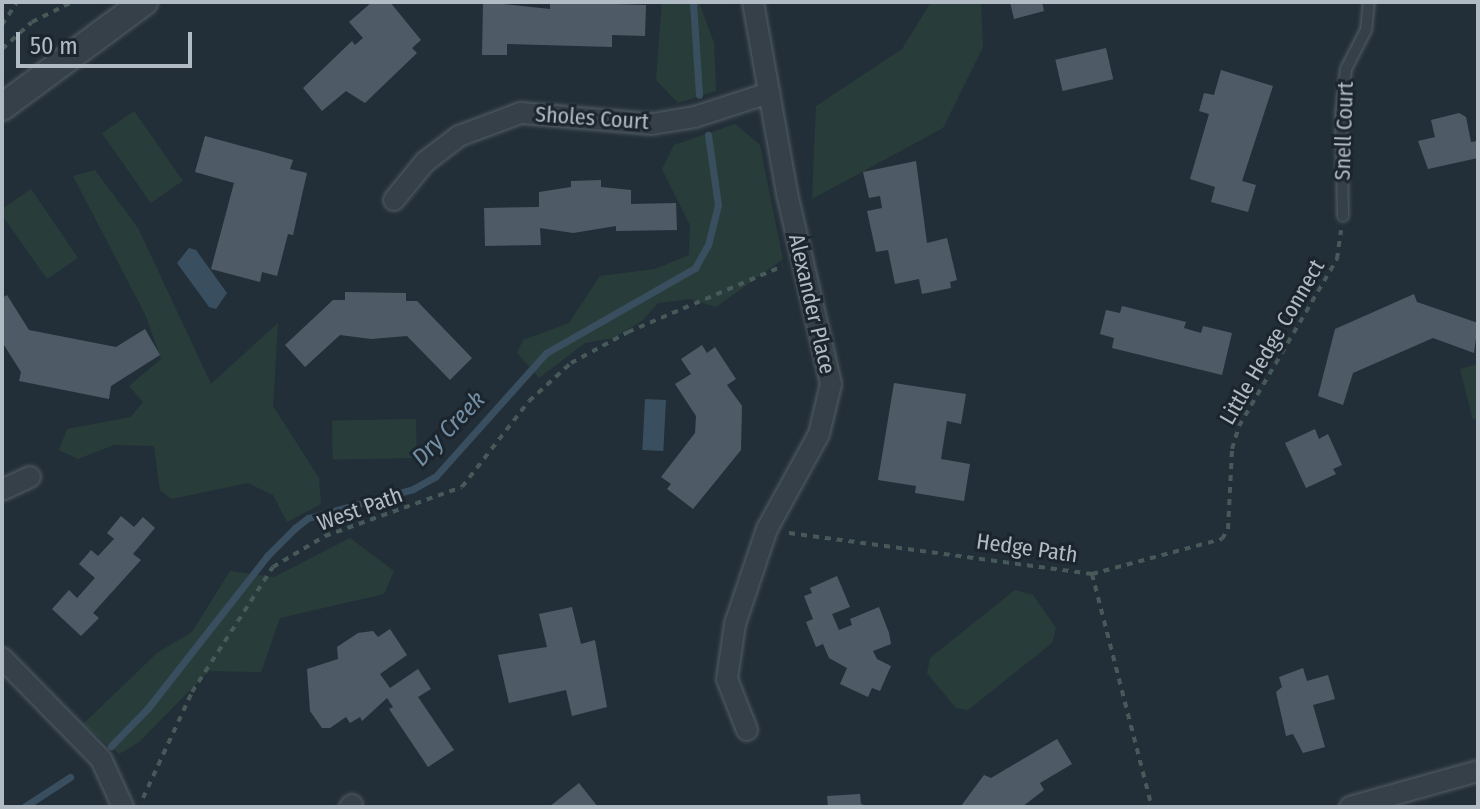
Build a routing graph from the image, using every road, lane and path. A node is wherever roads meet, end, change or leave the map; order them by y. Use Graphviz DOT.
graph roads {
  1 [pos="17,2"];
  2 [pos="72,2"];
  3 [pos="144,2"];
  4 [pos="753,2"];
  5 [pos="1369,2"];
  6 [pos="2,25"];
  7 [pos="2,49"];
  8 [pos="769,93"];
  9 [pos="2,107"];
  10 [pos="394,200"];
  11 [pos="1343,216"];
  12 [pos="801,260"];
  13 [pos="30,477"];
  14 [pos="2,490"];
  15 [pos="767,529"];
  16 [pos="1092,574"];
  17 [pos="2,658"];
  18 [pos="747,730"];
  19 [pos="1478,771"];
  20 [pos="123,807"];
  21 [pos="139,807"];
  22 [pos="1152,807"];
  23 [pos="1350,807"];
  1 -- 6 [label="path"];
  2 -- 7 [label="path"];
  3 -- 9 [label="street"];
  4 -- 8 [label="street, Alexander Place"];
  5 -- 11 [label="lane, Snell Court"];
  8 -- 10 [label="street, Sholes Court"];
  8 -- 12 [label="street, Alexander Place"];
  11 -- 16 [label="path, Little Hedge Connect"];
  12 -- 15 [label="street, Alexander Place"];
  12 -- 21 [label="path, West Path"];
  13 -- 14 [label="street"];
  15 -- 16 [label="path, Hedge Path"];
  15 -- 18 [label="street, Alexander Place"];
  16 -- 22 [label="path, Hedge Path"];
  17 -- 20 [label="street"];
  19 -- 23 [label="street"];
}
